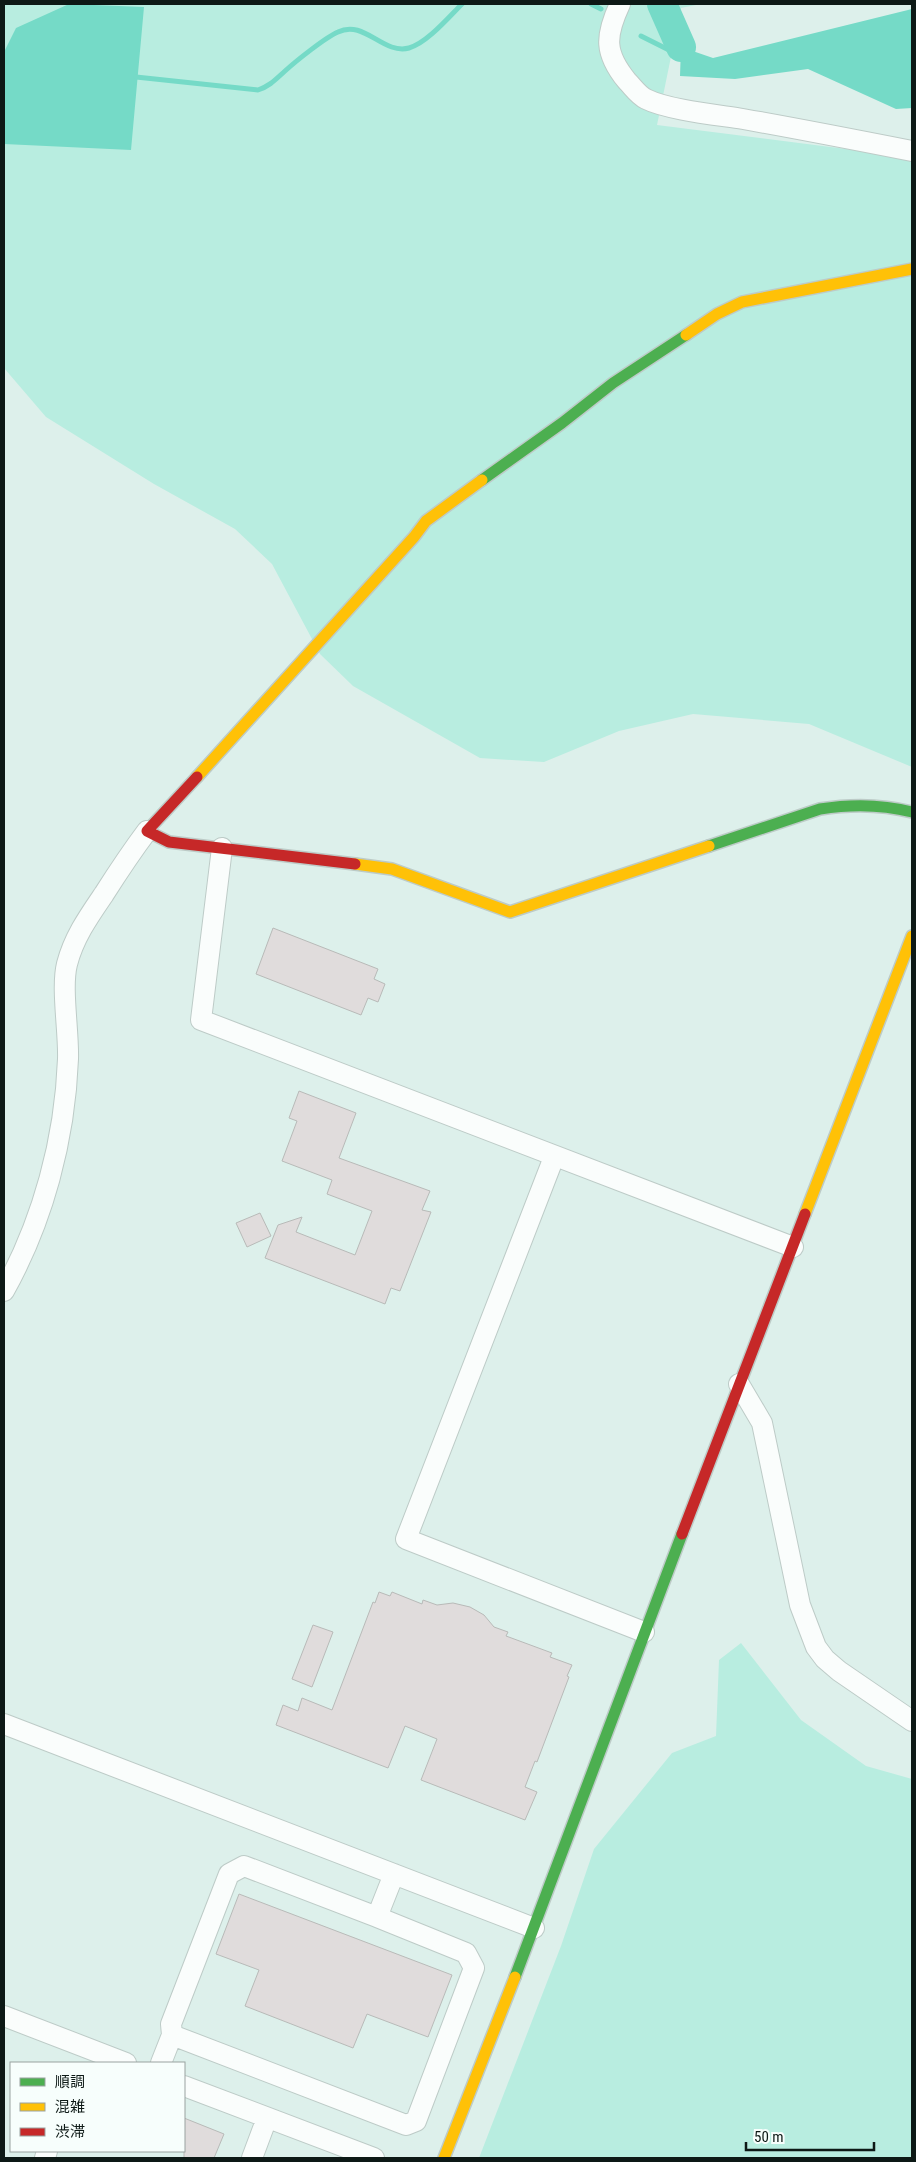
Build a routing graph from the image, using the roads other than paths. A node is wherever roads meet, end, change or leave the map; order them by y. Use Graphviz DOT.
graph roads {
  1 [pos="620,4"];
  2 [pos="912,150"];
  3 [pos="912,269"];
  4 [pos="912,812"];
  5 [pos="146,831"];
  6 [pos="222,848"];
  7 [pos="912,936"];
  8 [pos="554,1156"];
  9 [pos="793,1247"];
  10 [pos="4,1292"];
  11 [pos="739,1384"];
  12 [pos="644,1632"];
  13 [pos="912,1721"];
  14 [pos="4,1724"];
  15 [pos="394,1874"];
  16 [pos="377,1917"];
  17 [pos="534,1928"];
  18 [pos="4,2016"];
  19 [pos="172,2035"];
  20 [pos="83,2055"];
  21 [pos="121,2062"];
  22 [pos="160,2062"];
  23 [pos="185,2086"];
  24 [pos="266,2118"];
  25 [pos="252,2158"];
  26 [pos="374,2158"];
  27 [pos="444,2158"];
  1 -- 2 [label="street"];
  3 -- 5 [label="street"];
  4 -- 6 [label="street"];
  5 -- 6 [label="street"];
  5 -- 10 [label="street"];
  6 -- 8 [label="street"];
  7 -- 9 [label="street"];
  8 -- 9 [label="street"];
  8 -- 12 [label="street"];
  9 -- 11 [label="street"];
  11 -- 12 [label="street"];
  11 -- 13 [label="street"];
  12 -- 17 [label="street"];
  14 -- 15 [label="street"];
  15 -- 16 [label="street"];
  15 -- 17 [label="street"];
  16 -- 19 [label="street"];
  16 -- 19 [label="street"];
  17 -- 27 [label="street"];
  18 -- 20 [label="street"];
  19 -- 22 [label="street"];
  20 -- 21 [label="street"];
  23 -- 24 [label="street"];
  24 -- 25 [label="street"];
  24 -- 26 [label="street"];
}
